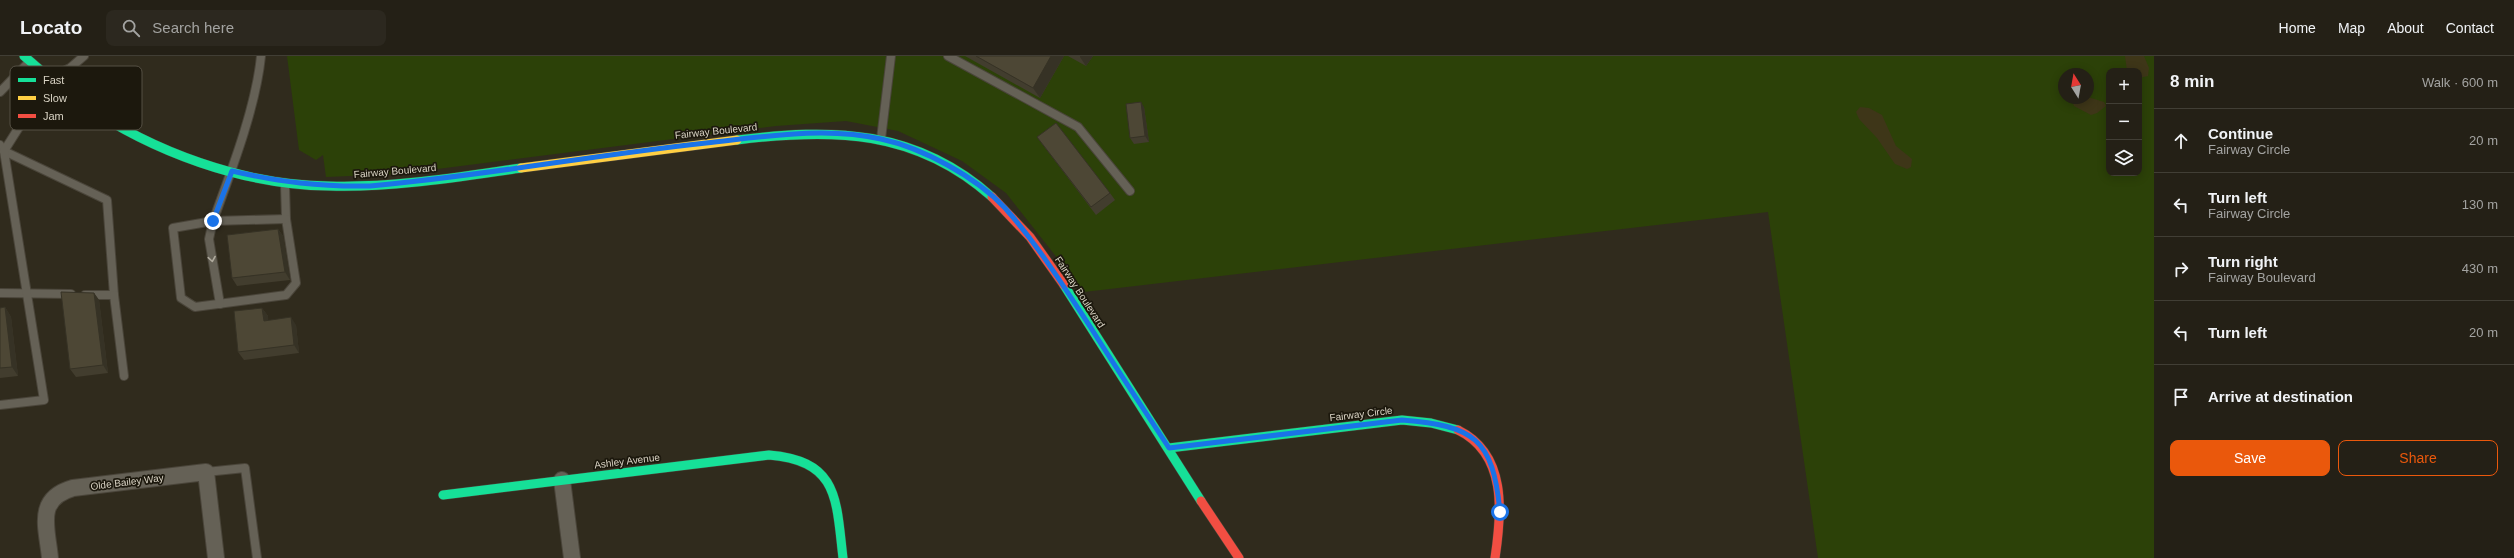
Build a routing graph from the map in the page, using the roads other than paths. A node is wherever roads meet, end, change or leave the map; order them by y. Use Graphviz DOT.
graph roads {
  1 [pos="84,56"];
  2 [pos="261,56"];
  3 [pos="891,56"];
  4 [pos="948,56"];
  5 [pos="27,59"];
  6 [pos="35,66"];
  7 [pos="72,66"];
  8 [pos="10,80"];
  9 [pos="0,92"];
  10 [pos="14,130"];
  11 [pos="132,130"];
  12 [pos="881,139"];
  13 [pos="2,148"];
  14 [pos="232,171"];
  15 [pos="285,183"];
  16 [pos="1130,191"];
  17 [pos="286,220"];
  18 [pos="213,221"];
  19 [pos="0,293"];
  20 [pos="27,294"];
  21 [pos="114,295"];
  22 [pos="220,304"];
  23 [pos="124,376"];
  24 [pos="0,405"];
  25 [pos="1169,448"];
  26 [pos="206,472"];
  27 [pos="562,480"];
  28 [pos="443,495"];
  29 [pos="50,558"];
  30 [pos="216,558"];
  31 [pos="257,558"];
  32 [pos="572,558"];
  33 [pos="842,558"];
  34 [pos="1239,558"];
  35 [pos="1495,558"];
  1 -- 7 [label="lane"];
  2 -- 14 [label="lane"];
  3 -- 12 [label="lane"];
  4 -- 16 [label="lane"];
  5 -- 6 [label="street, Fairway Boulevard"];
  8 -- 9 [label="lane"];
  10 -- 13 [label="lane"];
  11 -- 14 [label="street, Fairway Boulevard"];
  12 -- 15 [label="street, Fairway Boulevard"];
  12 -- 25 [label="street, Fairway Boulevard"];
  13 -- 20 [label="lane"];
  13 -- 21 [label="lane"];
  14 -- 15 [label="street, Fairway Boulevard"];
  14 -- 18 [label="lane"];
  15 -- 17 [label="lane"];
  17 -- 18 [label="lane"];
  17 -- 22 [label="lane"];
  18 -- 22 [label="lane, one-way"];
  18 -- 22 [label="lane"];
  19 -- 20 [label="lane"];
  20 -- 21 [label="lane"];
  20 -- 24 [label="lane"];
  21 -- 23 [label="lane"];
  25 -- 34 [label="street, Fairway Boulevard"];
  25 -- 35 [label="street, Fairway Circle"];
  26 -- 29 [label="street, Olde Bailey Way"];
  26 -- 30 [label="street"];
  26 -- 31 [label="lane"];
  27 -- 28 [label="street, Ashley Avenue"];
  27 -- 32 [label="street"];
  27 -- 33 [label="street, Ashley Avenue"];
}
